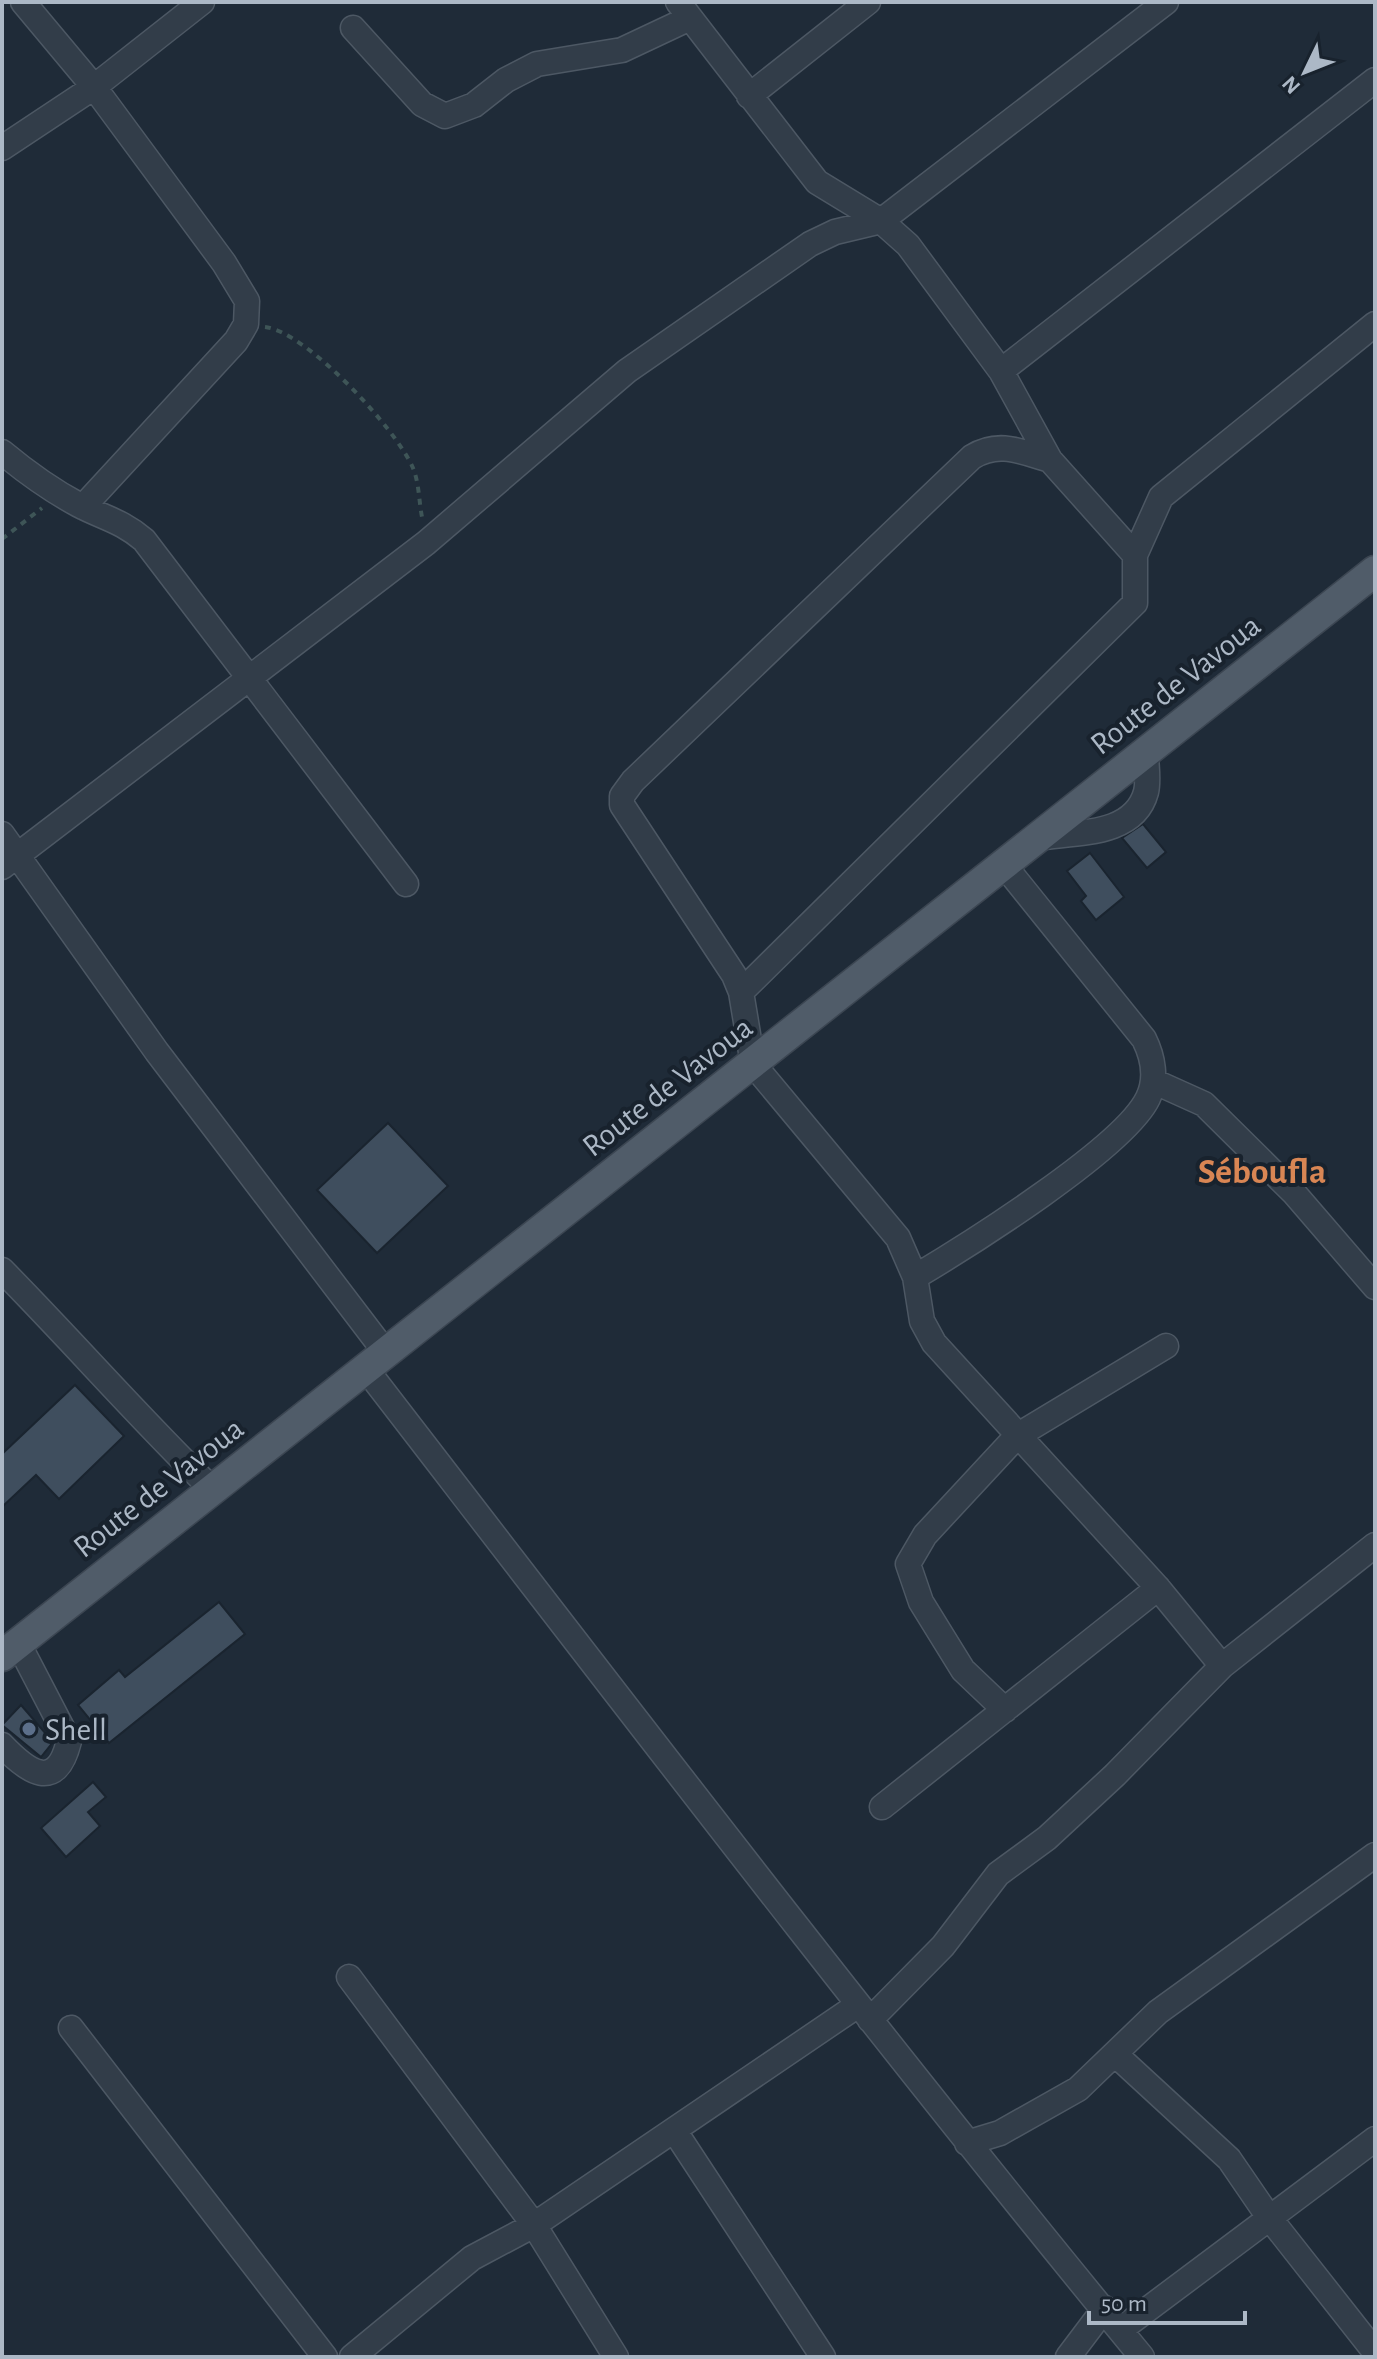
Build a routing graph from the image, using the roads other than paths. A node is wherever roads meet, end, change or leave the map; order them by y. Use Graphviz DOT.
graph roads {
  1 [pos="23,2"];
  2 [pos="202,2"];
  3 [pos="868,2"];
  4 [pos="1166,2"];
  5 [pos="684,10"];
  6 [pos="353,28"];
  7 [pos="1375,80"];
  8 [pos="94,87"];
  9 [pos="749,96"];
  10 [pos="2,148"];
  11 [pos="881,221"];
  12 [pos="1375,324"];
  13 [pos="1001,371"];
  14 [pos="2,452"];
  15 [pos="1050,460"];
  16 [pos="83,507"];
  17 [pos="1135,555"];
  18 [pos="1375,571"];
  19 [pos="251,679"];
  20 [pos="1146,753"];
  21 [pos="2,834"];
  22 [pos="1037,838"];
  23 [pos="10,861"];
  24 [pos="1004,865"];
  25 [pos="406,884"];
  26 [pos="741,992"];
  27 [pos="753,1064"];
  28 [pos="1153,1081"];
  29 [pos="2,1270"];
  30 [pos="915,1277"];
  31 [pos="1375,1287"];
  32 [pos="1166,1346"];
  33 [pos="376,1361"];
  34 [pos="1017,1436"];
  35 [pos="213,1490"];
  36 [pos="1375,1545"];
  37 [pos="1158,1588"];
  38 [pos="10,1650"];
  39 [pos="1222,1666"];
  40 [pos="1005,1710"];
  41 [pos="2,1745"];
  42 [pos="882,1807"];
  43 [pos="1375,1855"];
  44 [pos="349,1977"];
  45 [pos="864,2012"];
  46 [pos="71,2028"];
  47 [pos="1116,2055"];
  48 [pos="674,2130"];
  49 [pos="1375,2139"];
  50 [pos="967,2143"];
  51 [pos="1268,2216"];
  52 [pos="534,2225"];
  53 [pos="1105,2308"];
  54 [pos="1120,2330"];
  55 [pos="1375,2352"];
  56 [pos="325,2357"];
  57 [pos="352,2357"];
  58 [pos="616,2357"];
  59 [pos="823,2357"];
  60 [pos="1068,2357"];
  61 [pos="1142,2357"];
  1 -- 8 [label="street"];
  2 -- 8 [label="street"];
  3 -- 9 [label="street"];
  4 -- 11 [label="street"];
  5 -- 6 [label="street"];
  5 -- 9 [label="street"];
  7 -- 13 [label="street"];
  8 -- 10 [label="street"];
  8 -- 16 [label="street"];
  9 -- 11 [label="street"];
  11 -- 13 [label="street"];
  11 -- 19 [label="street"];
  12 -- 17 [label="street"];
  13 -- 15 [label="street"];
  14 -- 16 [label="street"];
  15 -- 17 [label="street"];
  15 -- 26 [label="street"];
  16 -- 19 [label="street"];
  17 -- 26 [label="street"];
  18 -- 20 [label="main road, Route de Vavoua"];
  19 -- 23 [label="street"];
  19 -- 25 [label="street"];
  20 -- 22 [label="main road, Route de Vavoua"];
  20 -- 22 [label="street"];
  21 -- 23 [label="street"];
  22 -- 24 [label="main road, Route de Vavoua"];
  23 -- 33 [label="street"];
  24 -- 27 [label="main road, Route de Vavoua"];
  24 -- 28 [label="street"];
  26 -- 27 [label="street"];
  27 -- 30 [label="street"];
  27 -- 33 [label="main road, Route de Vavoua"];
  28 -- 30 [label="street"];
  28 -- 31 [label="street"];
  29 -- 35 [label="street"];
  30 -- 34 [label="street"];
  32 -- 34 [label="street"];
  33 -- 35 [label="main road, Route de Vavoua"];
  33 -- 45 [label="street"];
  34 -- 37 [label="street"];
  34 -- 40 [label="street"];
  35 -- 38 [label="main road, Route de Vavoua"];
  36 -- 39 [label="street"];
  37 -- 39 [label="street"];
  37 -- 40 [label="street"];
  38 -- 41 [label="street"];
  39 -- 45 [label="street"];
  40 -- 42 [label="street"];
  43 -- 47 [label="street"];
  44 -- 52 [label="street"];
  45 -- 48 [label="street"];
  45 -- 50 [label="street"];
  46 -- 56 [label="street"];
  47 -- 50 [label="street"];
  47 -- 51 [label="street"];
  48 -- 52 [label="street"];
  48 -- 59 [label="street"];
  49 -- 51 [label="street"];
  50 -- 53 [label="street"];
  51 -- 54 [label="street"];
  51 -- 55 [label="street"];
  52 -- 57 [label="street"];
  52 -- 58 [label="street"];
  53 -- 54 [label="street"];
  53 -- 60 [label="street"];
  54 -- 61 [label="street"];
}
